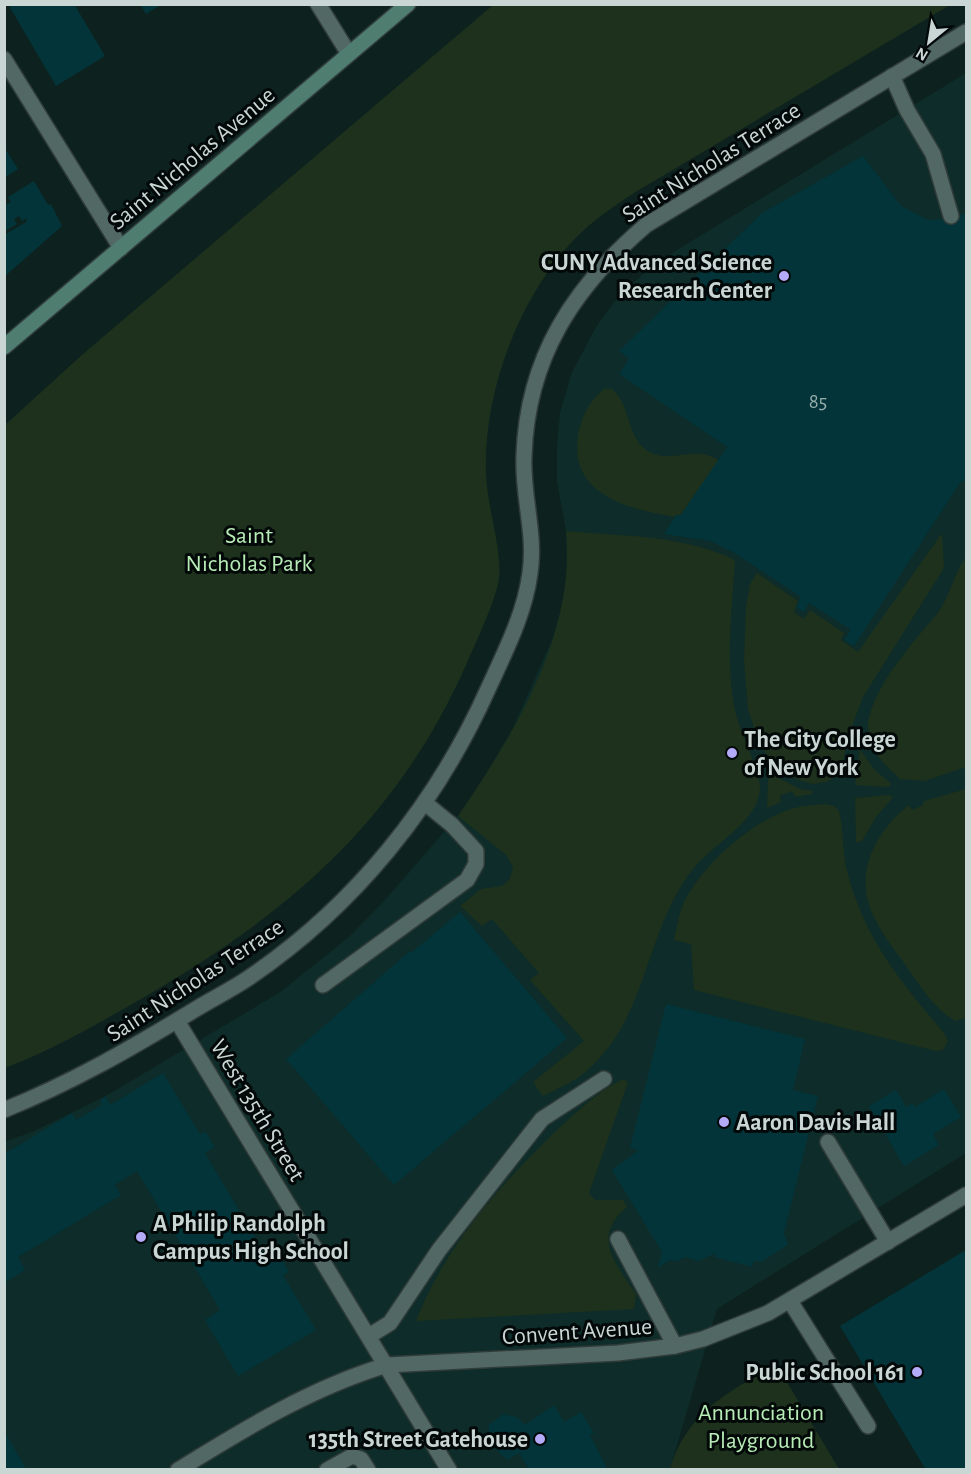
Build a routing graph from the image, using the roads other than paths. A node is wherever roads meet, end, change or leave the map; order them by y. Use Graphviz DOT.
graph roads {
  1 [pos="318,4"];
  2 [pos="408,4"];
  3 [pos="966,32"];
  4 [pos="349,54"];
  5 [pos="4,60"];
  6 [pos="892,76"];
  7 [pos="951,216"];
  8 [pos="121,248"];
  9 [pos="4,347"];
  10 [pos="425,803"];
  11 [pos="323,985"];
  12 [pos="177,1021"];
  13 [pos="604,1079"];
  14 [pos="4,1110"];
  15 [pos="828,1142"];
  16 [pos="966,1195"];
  17 [pos="618,1239"];
  18 [pos="888,1242"];
  19 [pos="790,1301"];
  20 [pos="369,1336"];
  21 [pos="675,1346"];
  22 [pos="387,1365"];
  23 [pos="868,1426"];
  24 [pos="178,1470"];
  25 [pos="327,1470"];
  26 [pos="368,1470"];
  27 [pos="449,1470"];
  1 -- 4 [label="street"];
  2 -- 4 [label="main road, Saint Nicholas Avenue"];
  3 -- 6 [label="street, Saint Nicholas Terrace"];
  4 -- 8 [label="main road, Saint Nicholas Avenue"];
  5 -- 8 [label="street"];
  6 -- 7 [label="street"];
  6 -- 10 [label="street, Saint Nicholas Terrace"];
  8 -- 9 [label="main road, Saint Nicholas Avenue"];
  10 -- 11 [label="street"];
  10 -- 12 [label="street, Saint Nicholas Terrace"];
  12 -- 14 [label="street, Saint Nicholas Terrace"];
  12 -- 20 [label="street, West 135th Street"];
  13 -- 20 [label="street"];
  15 -- 18 [label="street"];
  16 -- 18 [label="street, Convent Avenue"];
  17 -- 21 [label="street"];
  18 -- 19 [label="street, Convent Avenue"];
  19 -- 21 [label="street, Convent Avenue"];
  19 -- 23 [label="street"];
  20 -- 22 [label="street, West 135th Street"];
  21 -- 22 [label="street, Convent Avenue"];
  22 -- 24 [label="street, Convent Avenue"];
  22 -- 27 [label="street, West 135th Street"];
  25 -- 26 [label="street"];
}
